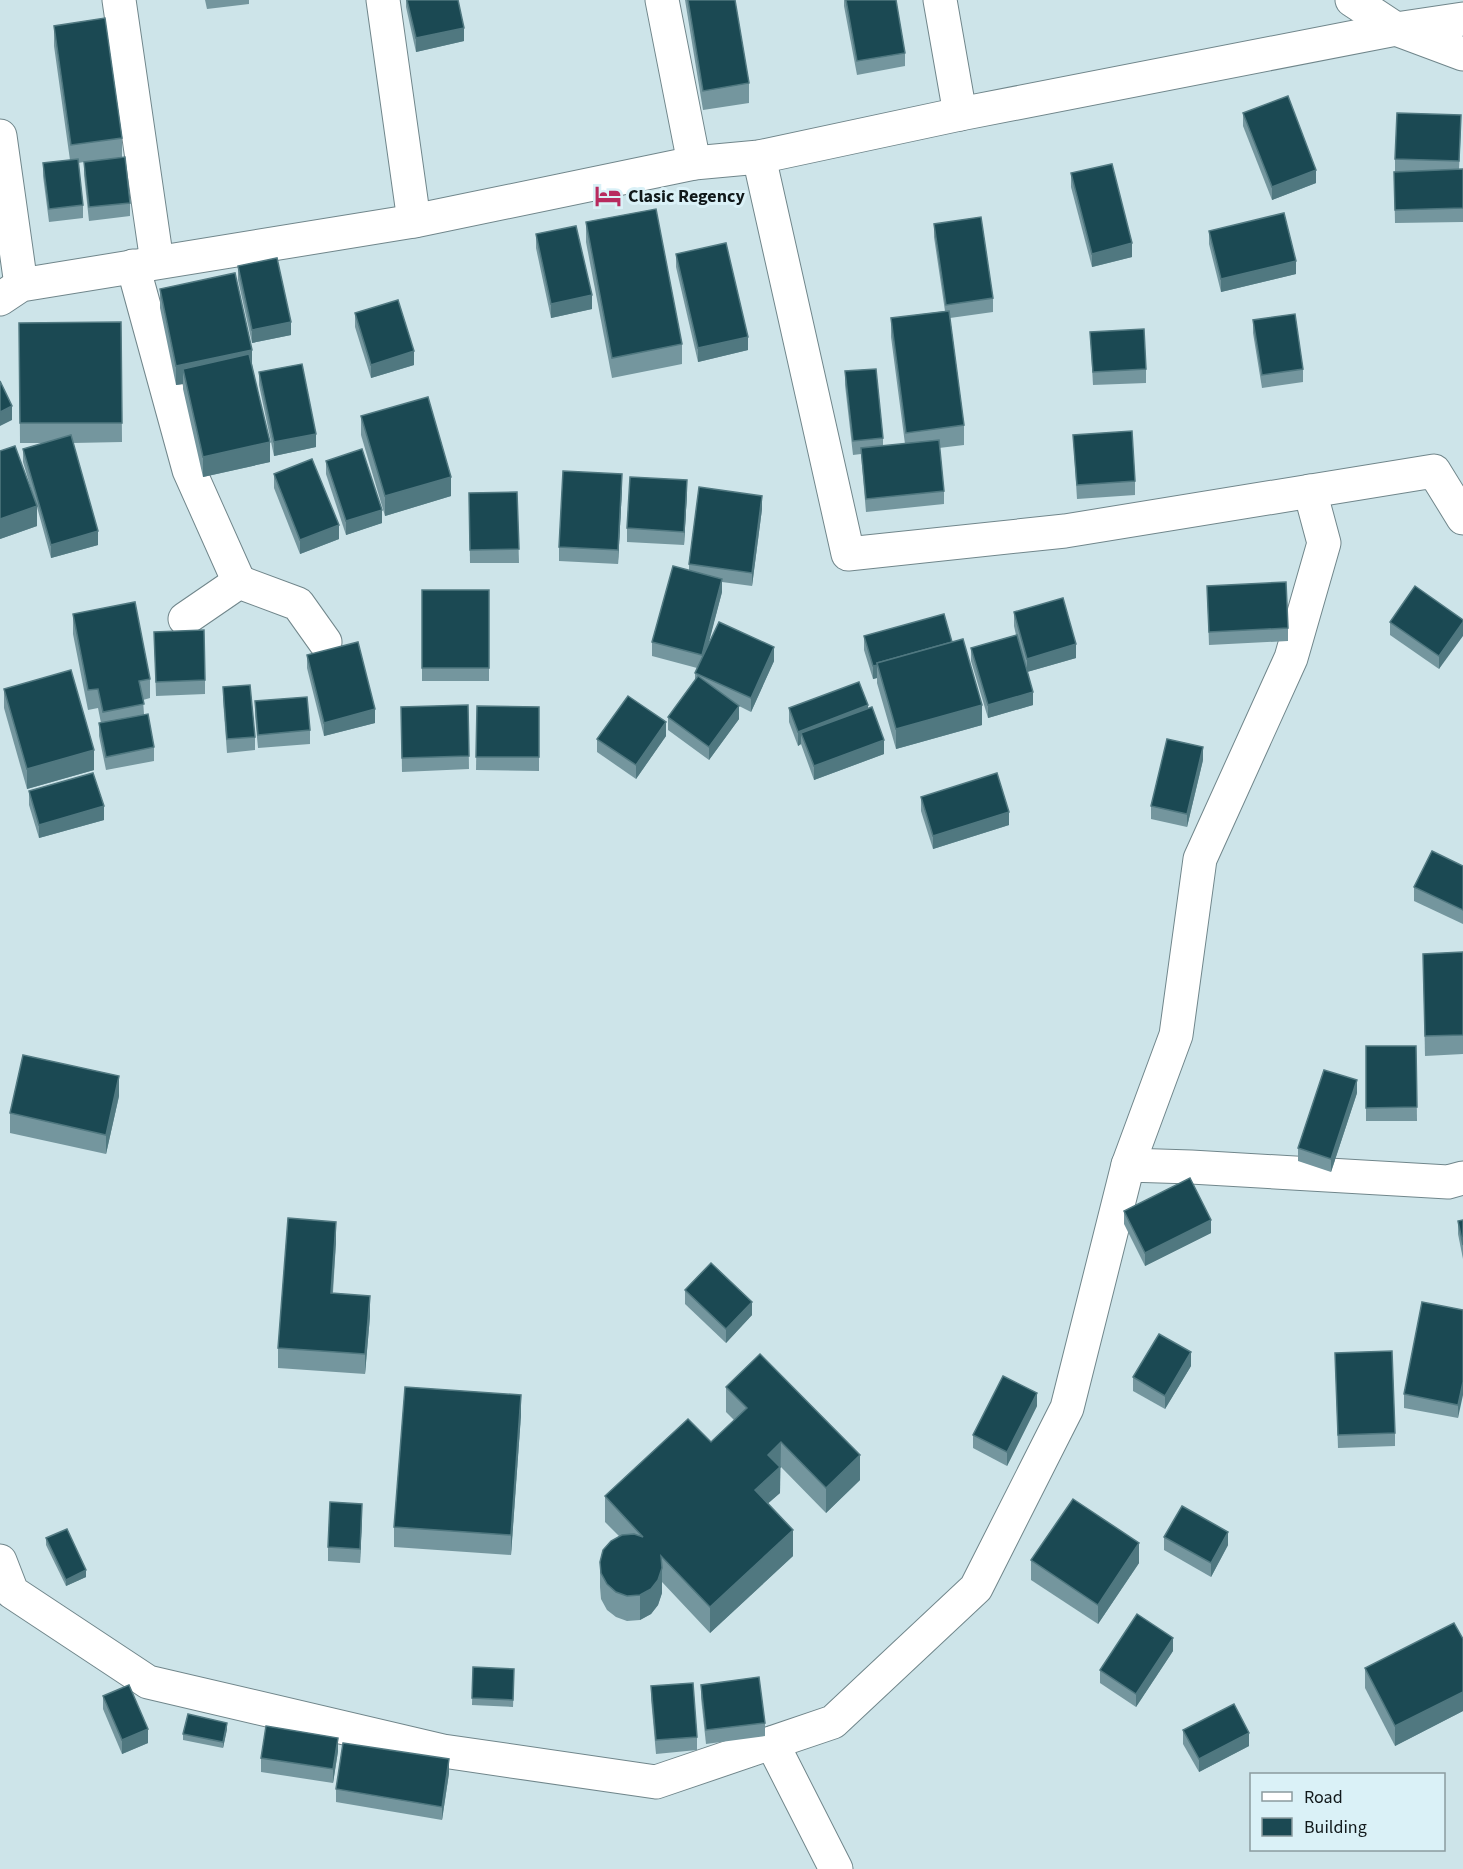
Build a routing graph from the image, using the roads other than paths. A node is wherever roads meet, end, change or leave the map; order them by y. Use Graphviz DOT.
graph roads {
  1 [pos="119,0"];
  2 [pos="383,0"];
  3 [pos="662,0"];
  4 [pos="940,0"];
  5 [pos="1352,0"];
  6 [pos="1463,19"];
  7 [pos="1396,29"];
  8 [pos="1463,54"];
  9 [pos="960,114"];
  10 [pos="0,136"];
  11 [pos="759,157"];
  12 [pos="694,163"];
  13 [pos="414,221"];
  14 [pos="145,264"];
  15 [pos="10,292"];
  16 [pos="1310,491"];
  17 [pos="1463,518"];
  18 [pos="239,582"];
  19 [pos="185,619"];
  20 [pos="325,642"];
  21 [pos="1128,1165"];
  22 [pos="1463,1178"];
  23 [pos="0,1561"];
  24 [pos="772,1743"];
  25 [pos="836,1869"];
  1 -- 14 [label="main road"];
  2 -- 13 [label="main road"];
  3 -- 12 [label="main road"];
  4 -- 9 [label="main road"];
  5 -- 7 [label="main road"];
  6 -- 7 [label="main road"];
  7 -- 8 [label="main road"];
  7 -- 9 [label="main road"];
  9 -- 11 [label="main road"];
  10 -- 15 [label="main road"];
  11 -- 12 [label="main road"];
  11 -- 16 [label="main road"];
  12 -- 13 [label="main road"];
  13 -- 14 [label="main road"];
  14 -- 15 [label="main road"];
  14 -- 18 [label="main road"];
  16 -- 17 [label="main road"];
  16 -- 21 [label="main road"];
  18 -- 19 [label="main road"];
  18 -- 20 [label="main road"];
  21 -- 22 [label="main road"];
  21 -- 24 [label="main road"];
  23 -- 24 [label="main road"];
  24 -- 25 [label="main road"];
}
